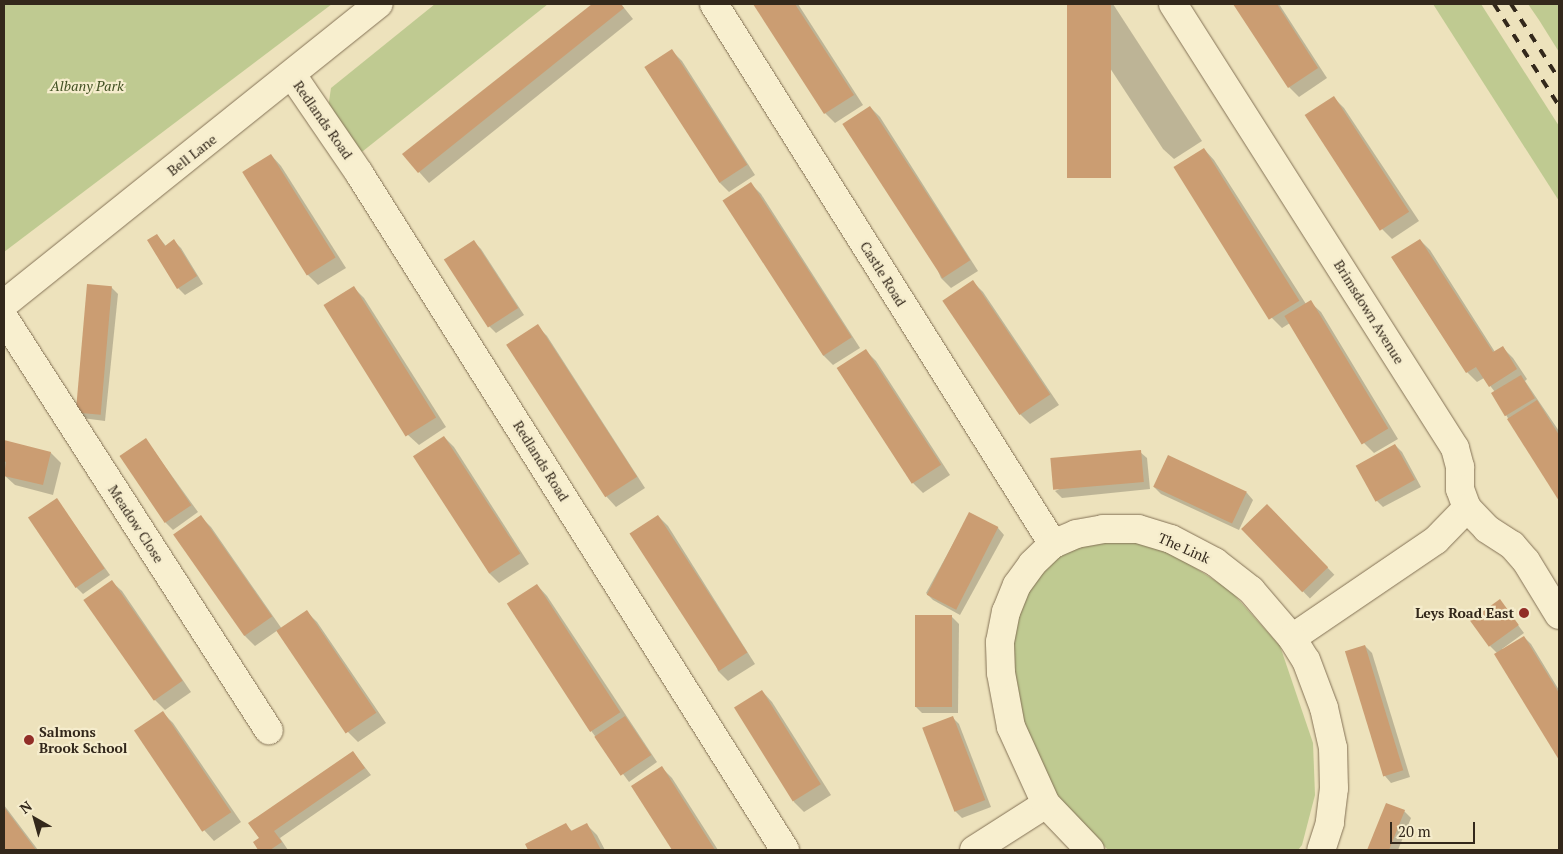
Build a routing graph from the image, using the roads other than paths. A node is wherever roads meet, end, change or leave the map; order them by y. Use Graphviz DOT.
graph roads {
  1 [pos="379,4"];
  2 [pos="714,4"];
  3 [pos="1173,4"];
  4 [pos="292,76"];
  5 [pos="4,304"];
  6 [pos="4,318"];
  7 [pos="1468,508"];
  8 [pos="1053,544"];
  9 [pos="1559,615"];
  10 [pos="1292,638"];
  11 [pos="269,730"];
  12 [pos="1046,804"];
  13 [pos="785,850"];
  14 [pos="974,850"];
  15 [pos="1090,850"];
  16 [pos="1321,850"];
  1 -- 4 [label="street, Bell Lane"];
  2 -- 8 [label="street, Castle Road"];
  3 -- 7 [label="street, Brimsdown Avenue"];
  4 -- 5 [label="street, Bell Lane"];
  4 -- 13 [label="street, Redlands Road"];
  6 -- 11 [label="street, Meadow Close"];
  7 -- 9 [label="street, Brimsdown Avenue"];
  7 -- 10 [label="street"];
  8 -- 10 [label="street, The Link"];
  8 -- 12 [label="street, The Link"];
  10 -- 16 [label="street, The Link"];
  12 -- 14 [label="street"];
  12 -- 15 [label="street, The Link"];
}
